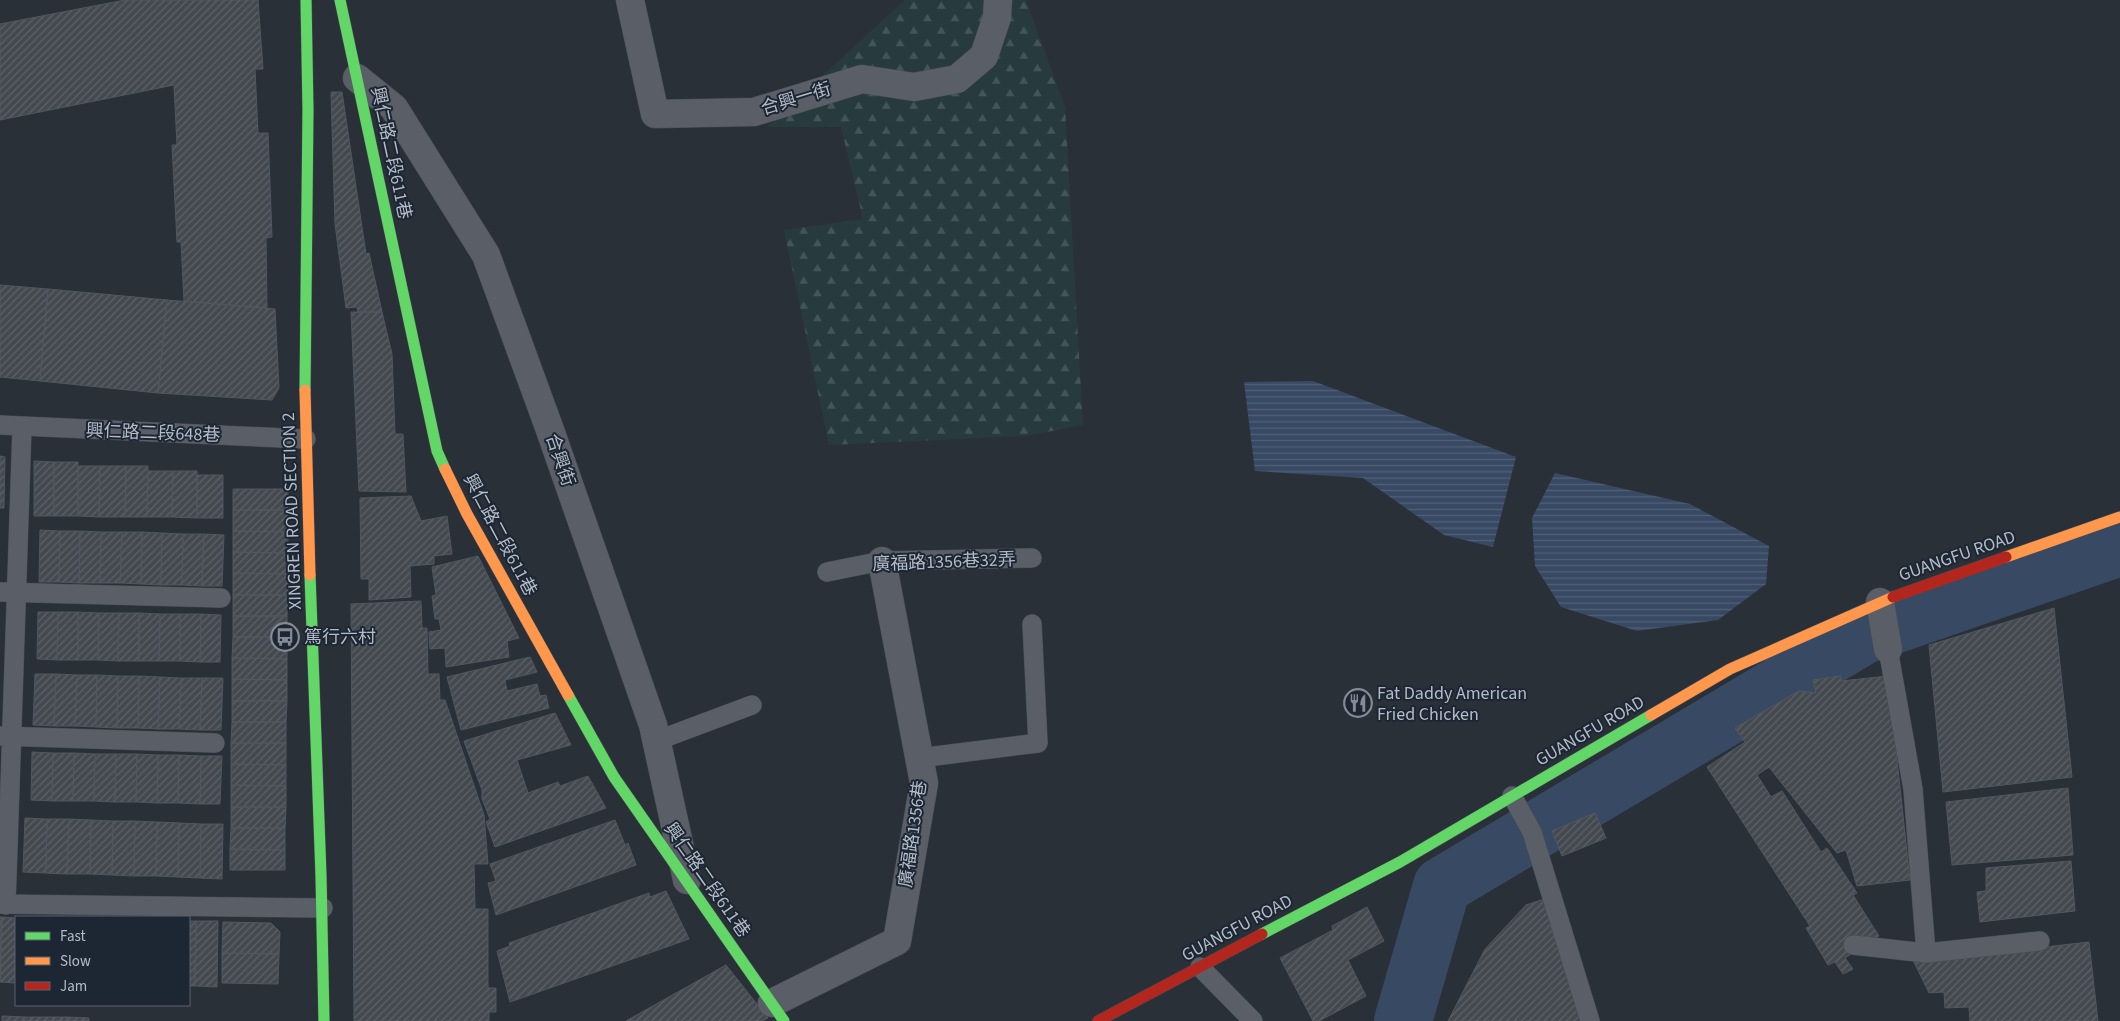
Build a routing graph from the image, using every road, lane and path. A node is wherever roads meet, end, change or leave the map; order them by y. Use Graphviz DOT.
graph roads {
  1 [pos="306,0"];
  2 [pos="340,0"];
  3 [pos="630,0"];
  4 [pos="998,0"];
  5 [pos="357,78"];
  6 [pos="0,426"];
  7 [pos="22,427"];
  8 [pos="306,439"];
  9 [pos="2120,517"];
  10 [pos="1032,558"];
  11 [pos="882,561"];
  12 [pos="827,572"];
  13 [pos="8,592"];
  14 [pos="221,598"];
  15 [pos="1880,605"];
  16 [pos="1032,624"];
  17 [pos="1888,649"];
  18 [pos="752,705"];
  19 [pos="6,736"];
  20 [pos="656,741"];
  21 [pos="215,743"];
  22 [pos="920,758"];
  23 [pos="1512,796"];
  24 [pos="687,880"];
  25 [pos="3,905"];
  26 [pos="323,908"];
  27 [pos="2040,942"];
  28 [pos="1852,945"];
  29 [pos="1926,952"];
  30 [pos="1200,967"];
  31 [pos="778,1012"];
  32 [pos="324,1021"];
  33 [pos="1098,1021"];
  34 [pos="1253,1021"];
  35 [pos="1590,1021"];
  1 -- 8 [label="street, XINGREN ROAD SECTION 2"];
  2 -- 5 [label="street, 興仁路二段611巷"];
  3 -- 4 [label="street, 合興一街"];
  5 -- 20 [label="street, 合興街"];
  5 -- 24 [label="street, 興仁路二段611巷"];
  6 -- 7 [label="lane, 興仁路二段648巷"];
  7 -- 8 [label="lane, 興仁路二段648巷"];
  7 -- 13 [label="lane"];
  8 -- 26 [label="street, XINGREN ROAD SECTION 2"];
  9 -- 15 [label="street, GUANGFU ROAD"];
  10 -- 11 [label="lane, 廣福路1356巷32弄"];
  11 -- 12 [label="lane, 廣福路1356巷32弄"];
  11 -- 22 [label="street, 廣福路1356巷"];
  13 -- 14 [label="lane"];
  13 -- 19 [label="lane"];
  15 -- 17 [label="street"];
  15 -- 23 [label="street, GUANGFU ROAD"];
  16 -- 22 [label="lane"];
  17 -- 29 [label="lane"];
  18 -- 20 [label="lane"];
  19 -- 21 [label="lane"];
  19 -- 25 [label="lane"];
  20 -- 24 [label="street, 合興街"];
  22 -- 31 [label="street, 廣福路1356巷"];
  23 -- 30 [label="street, GUANGFU ROAD"];
  23 -- 35 [label="lane"];
  24 -- 31 [label="street, 興仁路二段611巷"];
  25 -- 26 [label="lane"];
  26 -- 32 [label="street, XINGREN ROAD SECTION 2"];
  27 -- 29 [label="lane"];
  28 -- 29 [label="lane"];
  30 -- 33 [label="street, GUANGFU ROAD"];
  30 -- 34 [label="lane"];
}
